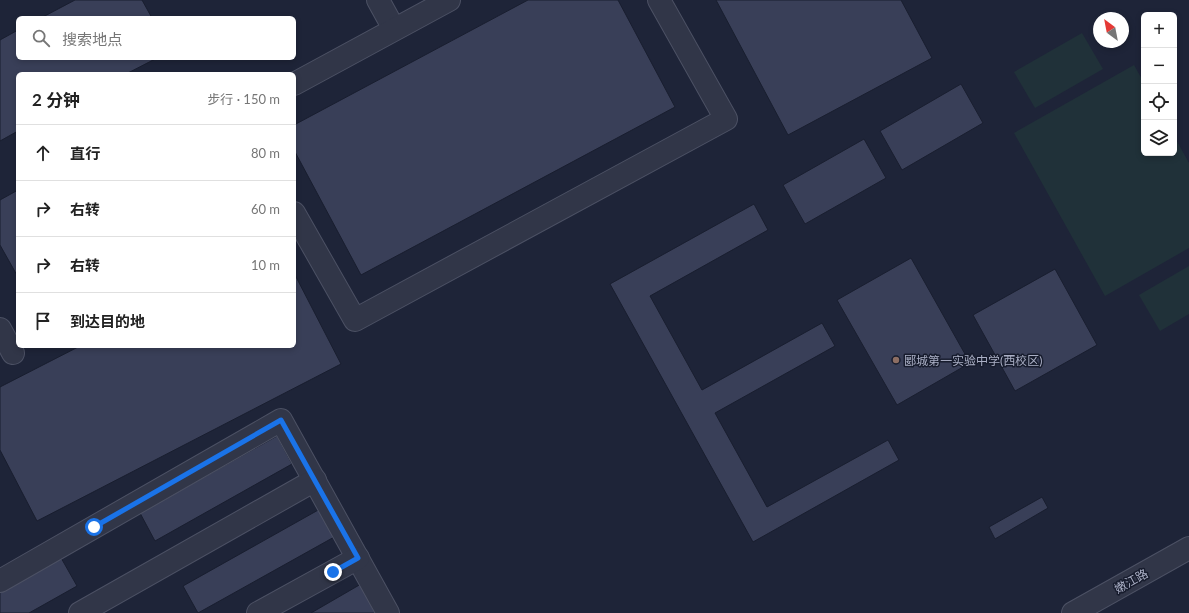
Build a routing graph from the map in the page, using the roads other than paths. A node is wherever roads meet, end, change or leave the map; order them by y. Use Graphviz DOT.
graph roads {
  1 [pos="378,0"];
  2 [pos="449,0"];
  3 [pos="659,0"];
  4 [pos="394,29"];
  5 [pos="296,83"];
  6 [pos="296,217"];
  7 [pos="0,329"];
  8 [pos="13,353"];
  9 [pos="315,480"];
  10 [pos="1189,548"];
  11 [pos="358,558"];
  12 [pos="0,581"];
  13 [pos="80,613"];
  14 [pos="258,613"];
  15 [pos="388,613"];
  16 [pos="1073,613"];
  1 -- 4 [label="street"];
  2 -- 4 [label="street"];
  3 -- 6 [label="street"];
  4 -- 5 [label="street"];
  7 -- 8 [label="street"];
  9 -- 11 [label="street"];
  9 -- 12 [label="street"];
  9 -- 13 [label="street"];
  10 -- 16 [label="street, 嫩江路"];
  11 -- 14 [label="street"];
  11 -- 15 [label="street"];
}
